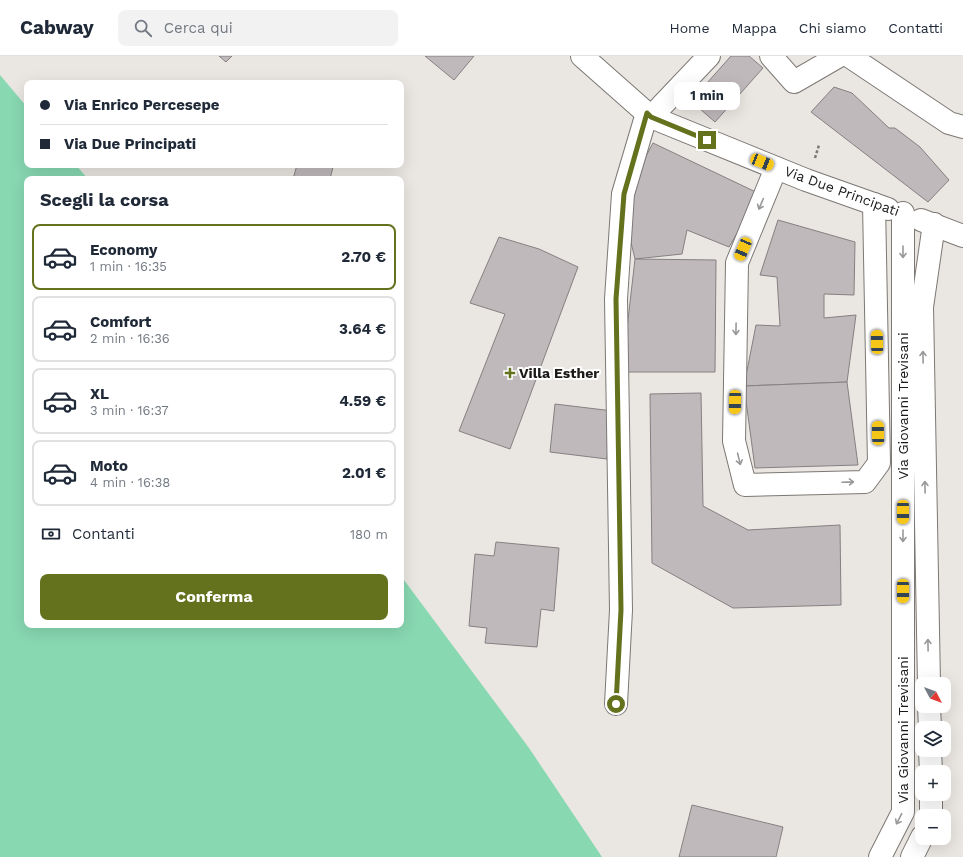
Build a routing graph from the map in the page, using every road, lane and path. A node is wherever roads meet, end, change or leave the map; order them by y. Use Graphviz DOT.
graph roads {
  1 [pos="582,56"];
  2 [pos="709,56"];
  3 [pos="771,56"];
  4 [pos="839,56"];
  5 [pos="849,56"];
  6 [pos="649,115"];
  7 [pos="963,127"];
  8 [pos="776,168"];
  9 [pos="874,204"];
  10 [pos="903,213"];
  11 [pos="934,224"];
  12 [pos="963,236"];
  13 [pos="929,677"];
  14 [pos="616,704"];
  15 [pos="918,845"];
  16 [pos="880,857"];
  17 [pos="912,857"];
  1 -- 6 [label="street, Via Due Principati"];
  2 -- 6 [label="street"];
  3 -- 4 [label="street"];
  5 -- 7 [label="street"];
  6 -- 8 [label="street, Via Due Principati"];
  6 -- 14 [label="street"];
  8 -- 9 [label="street, Via Due Principati"];
  8 -- 9 [label="street, one-way"];
  9 -- 10 [label="street, Via Due Principati"];
  10 -- 11 [label="street, Via Due Principati"];
  10 -- 16 [label="street, Via Giovanni Trevisani, one-way"];
  11 -- 12 [label="street, Via Due Principati"];
  13 -- 11 [label="street, Via Giovanni Trevisani, one-way"];
  15 -- 17 [label="street"];
}
